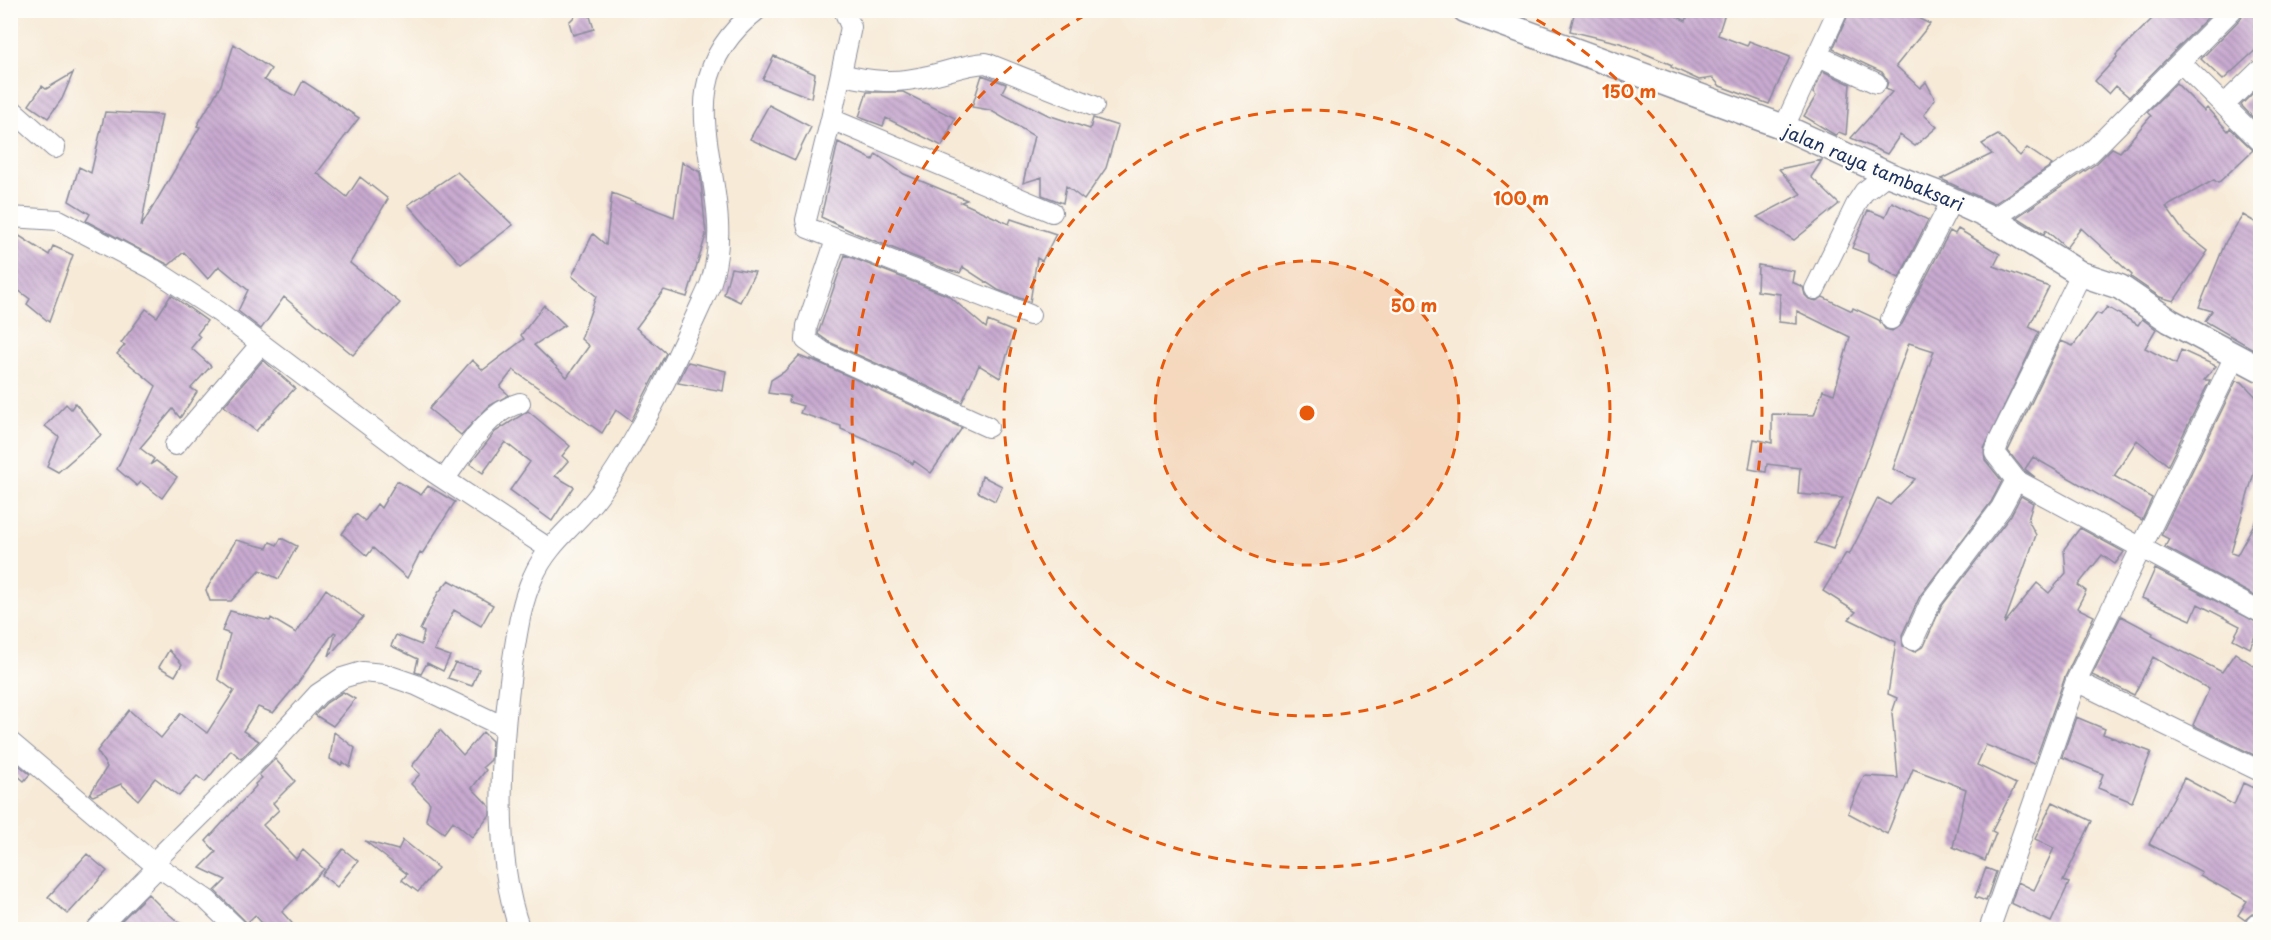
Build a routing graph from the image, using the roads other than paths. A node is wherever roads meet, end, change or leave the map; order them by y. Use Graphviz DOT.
graph roads {
  1 [pos="757,10"];
  2 [pos="844,10"];
  3 [pos="1465,10"];
  4 [pos="1838,10"];
  5 [pos="2232,10"];
  6 [pos="1817,55"];
  7 [pos="2181,63"];
  8 [pos="2260,70"];
  9 [pos="841,74"];
  10 [pos="1876,83"];
  11 [pos="2225,104"];
  12 [pos="1094,106"];
  13 [pos="10,108"];
  14 [pos="831,119"];
  15 [pos="1784,127"];
  16 [pos="2260,141"];
  17 [pos="55,148"];
  18 [pos="1887,174"];
  19 [pos="1952,200"];
  20 [pos="1052,212"];
  21 [pos="10,216"];
  22 [pos="1994,219"];
  23 [pos="836,240"];
  24 [pos="2081,274"];
  25 [pos="1815,290"];
  26 [pos="1030,315"];
  27 [pos="1892,319"];
  28 [pos="261,344"];
  29 [pos="2235,356"];
  30 [pos="2260,369"];
  31 [pos="520,403"];
  32 [pos="988,427"];
  33 [pos="175,445"];
  34 [pos="445,478"];
  35 [pos="2016,480"];
  36 [pos="548,548"];
  37 [pos="2140,548"];
  38 [pos="2260,612"];
  39 [pos="1913,640"];
  40 [pos="2076,681"];
  41 [pos="504,727"];
  42 [pos="10,742"];
  43 [pos="2260,771"];
  44 [pos="156,865"];
  45 [pos="96,930"];
  46 [pos="238,930"];
  47 [pos="520,930"];
  48 [pos="1989,930"];
  1 -- 36 [label="street"];
  2 -- 9 [label="street"];
  3 -- 15 [label="street, jalan raya tambaksari"];
  4 -- 6 [label="street"];
  5 -- 7 [label="street"];
  6 -- 10 [label="street"];
  6 -- 15 [label="street"];
  7 -- 11 [label="street"];
  7 -- 22 [label="street"];
  8 -- 11 [label="street"];
  9 -- 12 [label="street"];
  9 -- 14 [label="street"];
  11 -- 16 [label="street"];
  13 -- 17 [label="street"];
  14 -- 20 [label="street"];
  14 -- 23 [label="street"];
  15 -- 18 [label="street, jalan raya tambaksari"];
  18 -- 19 [label="street, jalan raya tambaksari"];
  18 -- 25 [label="street"];
  19 -- 22 [label="street, jalan raya tambaksari"];
  19 -- 27 [label="street"];
  21 -- 28 [label="street"];
  22 -- 24 [label="street, jalan raya tambaksari"];
  23 -- 26 [label="street"];
  23 -- 32 [label="street"];
  24 -- 29 [label="street, jalan raya tambaksari"];
  24 -- 35 [label="street"];
  28 -- 33 [label="street"];
  28 -- 34 [label="street"];
  29 -- 30 [label="street, jalan raya tambaksari"];
  29 -- 37 [label="street"];
  31 -- 34 [label="street"];
  34 -- 36 [label="street"];
  35 -- 37 [label="street"];
  35 -- 39 [label="street"];
  36 -- 41 [label="street"];
  37 -- 38 [label="street"];
  37 -- 40 [label="street"];
  40 -- 43 [label="street"];
  40 -- 48 [label="street"];
  41 -- 44 [label="street"];
  41 -- 47 [label="street"];
  42 -- 44 [label="street"];
  44 -- 45 [label="street"];
  44 -- 46 [label="street"];
}
